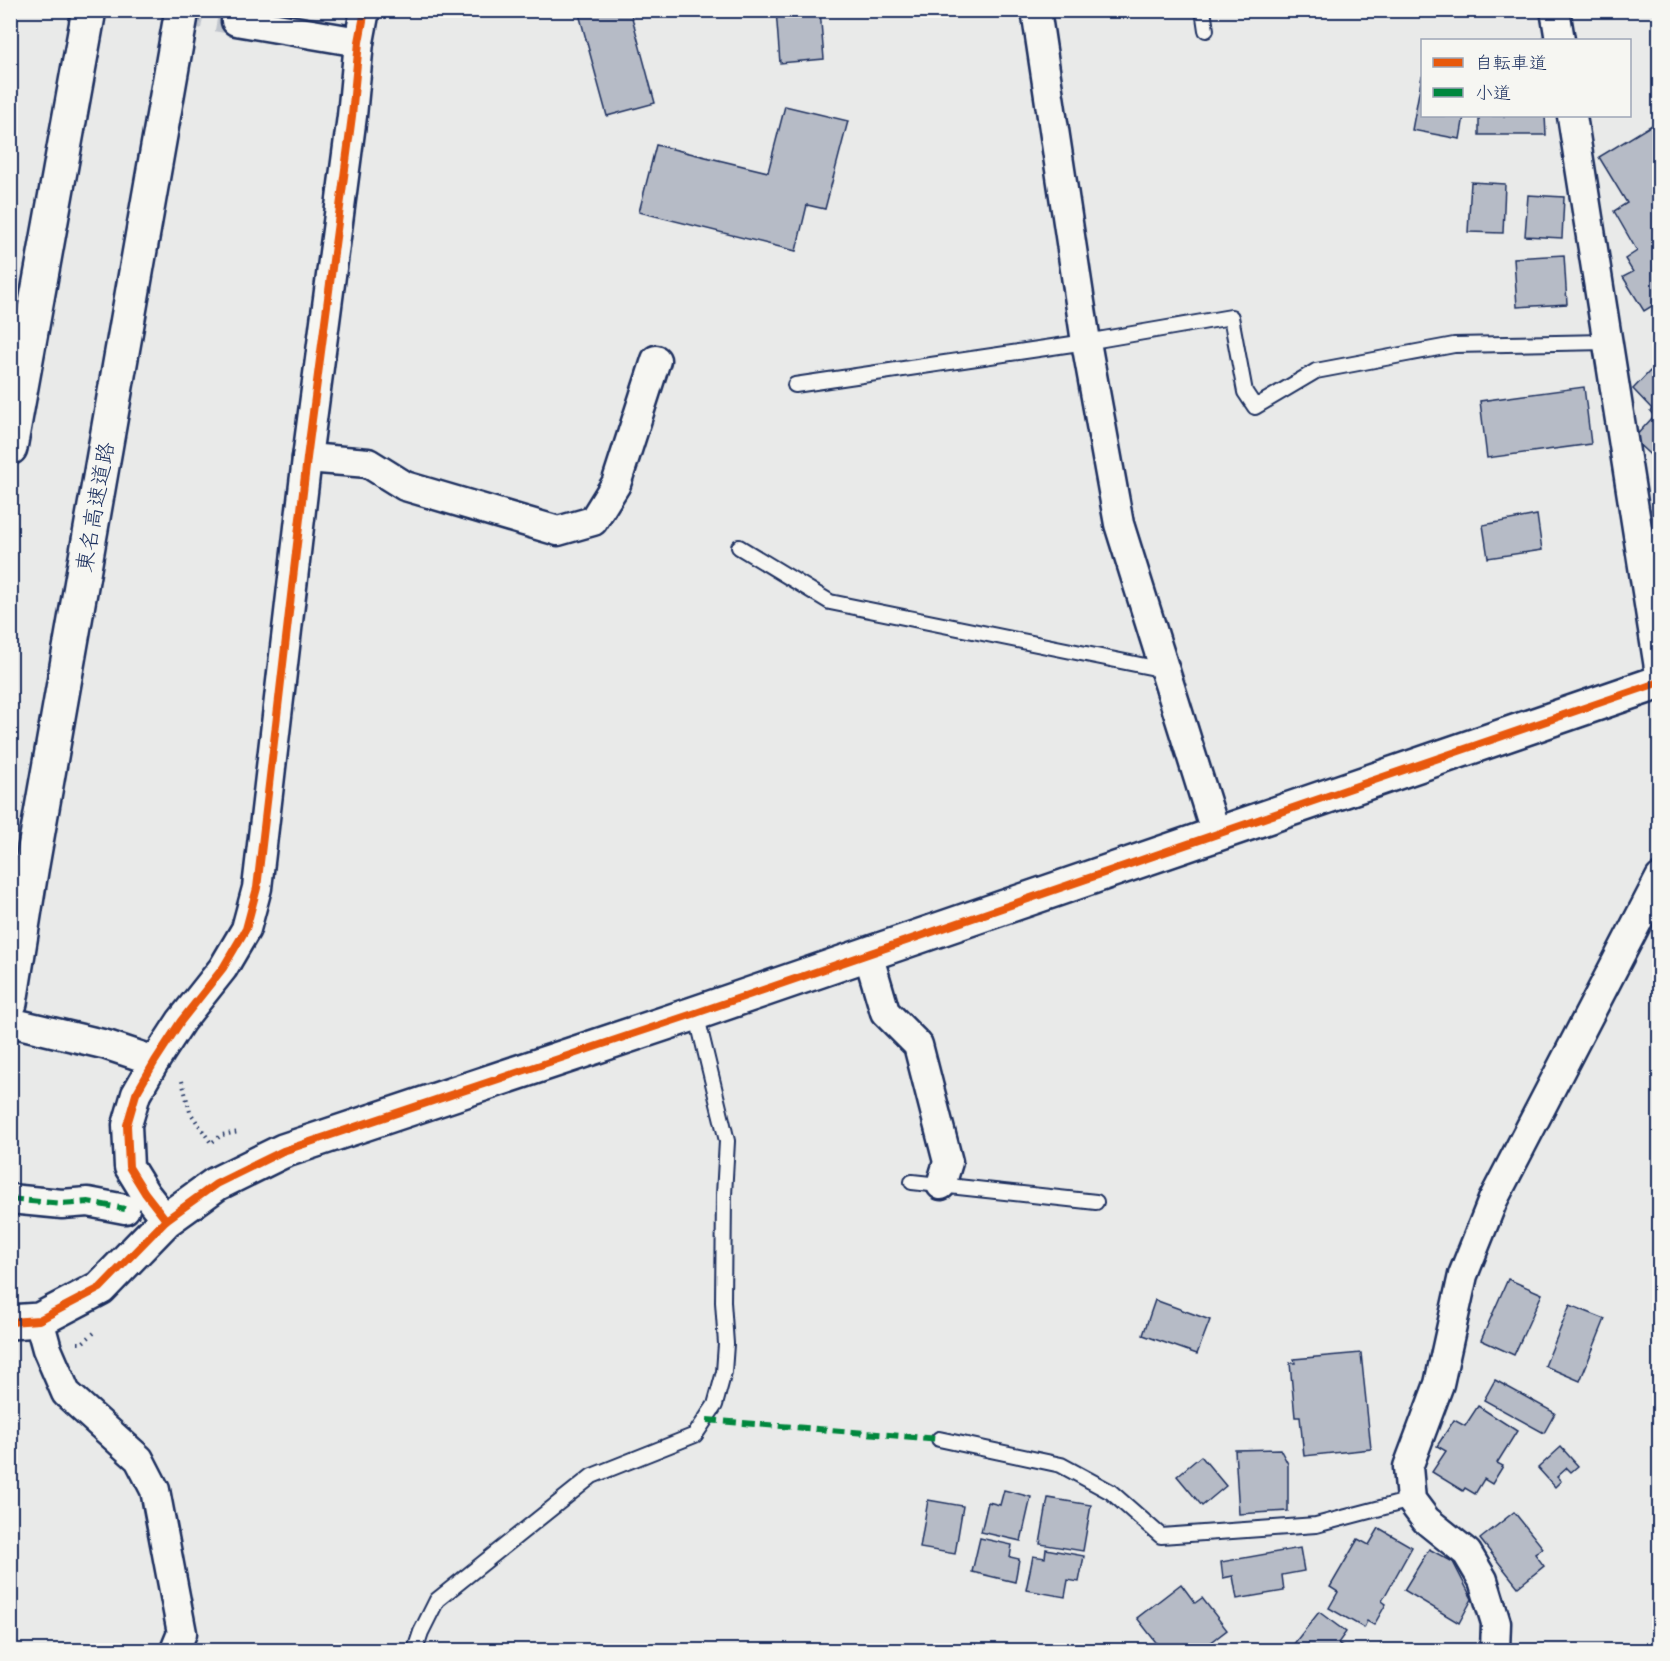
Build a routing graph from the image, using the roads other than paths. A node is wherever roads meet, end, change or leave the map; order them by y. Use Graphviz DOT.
graph roads {
  1 [pos="89,10"];
  2 [pos="182,10"];
  3 [pos="365,10"];
  4 [pos="1036,10"];
  5 [pos="1203,10"];
  6 [pos="1555,10"];
  7 [pos="236,21"];
  8 [pos="1206,30"];
  9 [pos="1560,39"];
  10 [pos="359,42"];
  11 [pos="1572,117"];
  12 [pos="1086,342"];
  13 [pos="1607,342"];
  14 [pos="656,360"];
  15 [pos="795,386"];
  16 [pos="10,448"];
  17 [pos="307,458"];
  18 [pos="739,547"];
  19 [pos="1166,670"];
  20 [pos="1659,674"];
  21 [pos="1659,682"];
  22 [pos="1216,834"];
  23 [pos="1659,878"];
  24 [pos="868,954"];
  25 [pos="10,1003"];
  26 [pos="696,1013"];
  27 [pos="10,1022"];
  28 [pos="154,1061"];
  29 [pos="912,1182"];
  30 [pos="940,1185"];
  31 [pos="10,1199"];
  32 [pos="1096,1202"];
  33 [pos="125,1209"];
  34 [pos="166,1220"];
  35 [pos="25,1321"];
  36 [pos="939,1439"];
  37 [pos="1411,1500"];
  38 [pos="176,1650"];
  39 [pos="415,1650"];
  40 [pos="1495,1650"];
  1 -- 16 [label="main road"];
  2 -- 25 [label="main road, 東名高速道路"];
  3 -- 10 [label="street"];
  4 -- 12 [label="street"];
  5 -- 8 [label="lane"];
  6 -- 9 [label="street"];
  7 -- 10 [label="street"];
  10 -- 17 [label="street"];
  11 -- 13 [label="street"];
  12 -- 13 [label="lane"];
  12 -- 15 [label="lane"];
  12 -- 19 [label="street"];
  13 -- 20 [label="street"];
  14 -- 17 [label="street"];
  17 -- 28 [label="street"];
  18 -- 19 [label="lane"];
  19 -- 22 [label="street"];
  21 -- 22 [label="main road"];
  22 -- 24 [label="main road"];
  23 -- 37 [label="street"];
  24 -- 26 [label="main road"];
  24 -- 30 [label="street"];
  26 -- 34 [label="main road"];
  26 -- 39 [label="lane"];
  27 -- 28 [label="street"];
  28 -- 34 [label="street"];
  29 -- 30 [label="lane"];
  30 -- 32 [label="lane"];
  31 -- 33 [label="street"];
  34 -- 35 [label="main road"];
  35 -- 38 [label="street"];
  36 -- 37 [label="lane"];
  37 -- 40 [label="street"];
}
